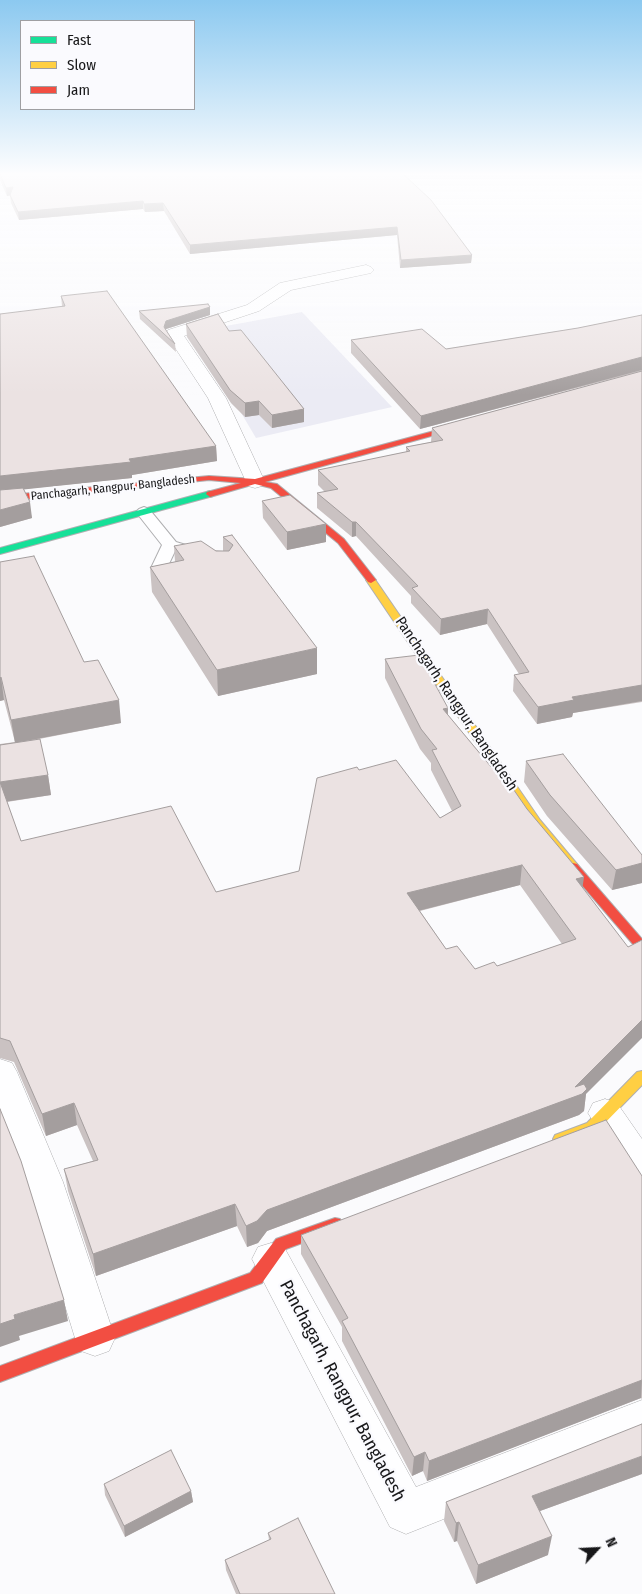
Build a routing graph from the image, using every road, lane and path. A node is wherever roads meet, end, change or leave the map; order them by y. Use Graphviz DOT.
graph roads {
  1 [pos="366,270"];
  2 [pos="482,420"];
  3 [pos="255,482"];
  4 [pos="0,500"];
  5 [pos="144,512"];
  6 [pos="170,545"];
  7 [pos="0,551"];
  8 [pos="209,560"];
  9 [pos="165,583"];
  10 [pos="642,946"];
  11 [pos="0,1072"];
  12 [pos="642,1076"];
  13 [pos="605,1113"];
  14 [pos="546,1144"];
  15 [pos="642,1168"];
  16 [pos="345,1220"];
  17 [pos="271,1259"];
  18 [pos="95,1338"];
  19 [pos="0,1374"];
  20 [pos="642,1420"];
  1 -- 3 [label="street"];
  2 -- 3 [label="main road"];
  3 -- 4 [label="main road, Panchagarh, Rangpur, Bangladesh"];
  3 -- 5 [label="main road"];
  3 -- 10 [label="main road, Panchagarh, Rangpur, Bangladesh"];
  5 -- 6 [label="lane"];
  5 -- 7 [label="main road"];
  6 -- 8 [label="lane"];
  6 -- 9 [label="lane"];
  11 -- 18 [label="street"];
  12 -- 13 [label="main road"];
  13 -- 14 [label="main road"];
  13 -- 15 [label="street"];
  16 -- 17 [label="main road, Panchagarh, Rangpur, Bangladesh"];
  17 -- 18 [label="main road, Panchagarh, Rangpur, Bangladesh"];
  17 -- 20 [label="street, Panchagarh, Rangpur, Bangladesh"];
  18 -- 19 [label="main road, Panchagarh, Rangpur, Bangladesh"];
}
